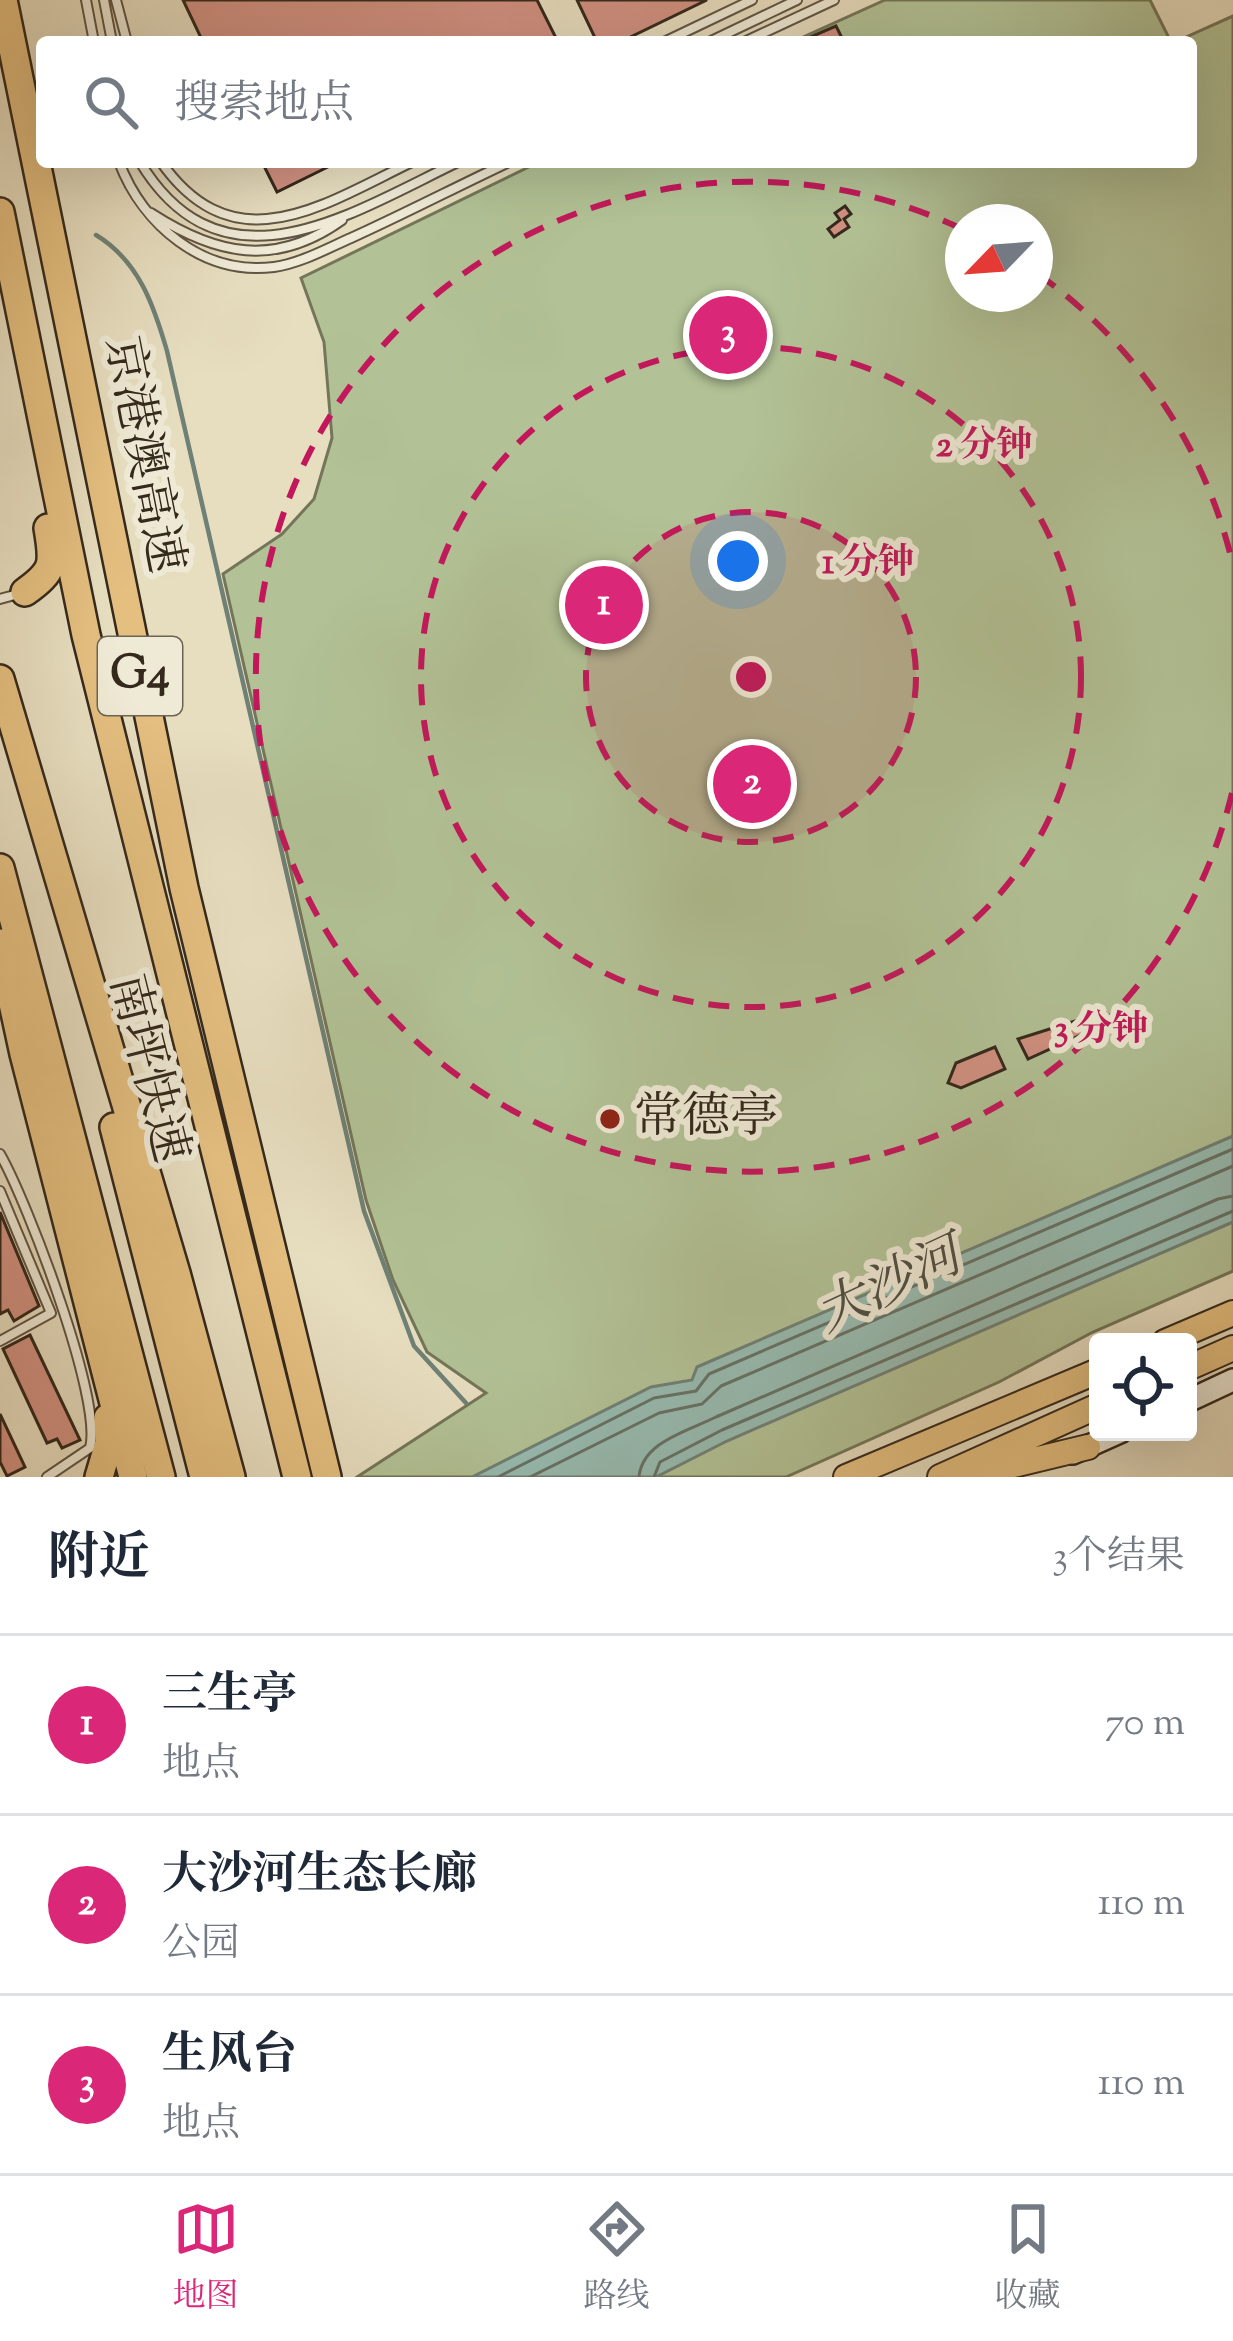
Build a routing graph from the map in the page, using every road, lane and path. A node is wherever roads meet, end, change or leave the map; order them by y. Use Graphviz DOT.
graph roads {
  1 [pos="3,0"];
  2 [pos="86,0"];
  3 [pos="104,0"];
  4 [pos="116,0"];
  5 [pos="752,0"];
  6 [pos="797,0"];
  7 [pos="834,0"];
  8 [pos="93,36"];
  9 [pos="111,36"];
  10 [pos="125,36"];
  11 [pos="677,36"];
  12 [pos="722,36"];
  13 [pos="757,36"];
  14 [pos="36,162"];
  15 [pos="37,168"];
  16 [pos="122,168"];
  17 [pos="144,168"];
  18 [pos="166,168"];
  19 [pos="399,168"];
  20 [pos="445,168"];
  21 [pos="496,168"];
  22 [pos="141,207"];
  23 [pos="0,212"];
  24 [pos="352,212"];
  25 [pos="0,289"];
  26 [pos="12,595"];
  27 [pos="86,635"];
  28 [pos="0,681"];
  29 [pos="0,868"];
  30 [pos="0,943"];
  31 [pos="0,1154"];
  32 [pos="0,1191"];
  33 [pos="1233,1313"];
  34 [pos="1186,1333"];
  35 [pos="0,1341"];
  36 [pos="1233,1348"];
  37 [pos="1197,1363"];
  38 [pos="106,1372"];
  39 [pos="1089,1375"];
  40 [pos="1233,1380"];
  41 [pos="1197,1397"];
  42 [pos="1197,1398"];
  43 [pos="1233,1401"];
  44 [pos="1010,1408"];
  45 [pos="1089,1410"];
  46 [pos="1101,1441"];
  47 [pos="1088,1447"];
  48 [pos="47,1477"];
  49 [pos="99,1477"];
  50 [pos="133,1477"];
  51 [pos="161,1477"];
  52 [pos="204,1477"];
  53 [pos="231,1477"];
  54 [pos="297,1477"];
  55 [pos="327,1477"];
  56 [pos="846,1477"];
  57 [pos="877,1477"];
  58 [pos="940,1477"];
  59 [pos="963,1477"];
  60 [pos="1017,1477"];
  1 -- 14 [label="highway, 京港澳高速 / G4"];
  2 -- 8 [label="lane"];
  3 -- 9 [label="lane"];
  4 -- 10 [label="lane"];
  5 -- 11 [label="lane"];
  6 -- 12 [label="lane"];
  7 -- 13 [label="lane"];
  15 -- 55 [label="highway, 京港澳高速 / G4"];
  16 -- 22 [label="lane"];
  17 -- 24 [label="lane"];
  18 -- 19 [label="lane"];
  20 -- 24 [label="lane"];
  21 -- 22 [label="lane"];
  22 -- 24 [label="lane"];
  23 -- 27 [label="highway, 京港澳高速 / G4"];
  25 -- 26 [label="highway"];
  26 -- 27 [label="highway"];
  27 -- 54 [label="highway, 京港澳高速 / G4"];
  28 -- 52 [label="highway, 南坪快速"];
  28 -- 53 [label="highway"];
  29 -- 51 [label="highway, 南坪快速"];
  30 -- 38 [label="highway"];
  31 -- 48 [label="lane"];
  32 -- 35 [label="lane"];
  33 -- 34 [label="main road"];
  36 -- 37 [label="main road"];
  38 -- 49 [label="highway"];
  38 -- 50 [label="highway"];
  39 -- 44 [label="main road"];
  40 -- 41 [label="main road"];
  42 -- 43 [label="main road"];
  44 -- 56 [label="main road"];
  44 -- 57 [label="main road"];
  45 -- 58 [label="main road"];
  46 -- 47 [label="main road"];
  47 -- 59 [label="main road"];
  47 -- 60 [label="main road"];
}
